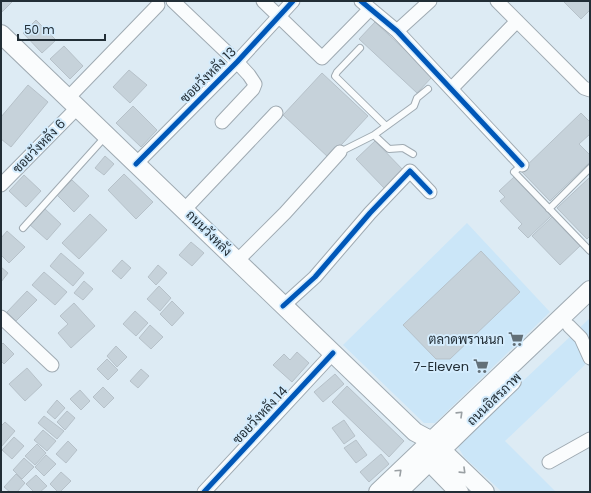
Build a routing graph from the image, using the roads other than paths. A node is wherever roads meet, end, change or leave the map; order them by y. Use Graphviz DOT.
graph roads {
  1 [pos="173,1"];
  2 [pos="262,1"];
  3 [pos="293,1"];
  4 [pos="430,1"];
  5 [pos="497,1"];
  6 [pos="158,5"];
  7 [pos="365,5"];
  8 [pos="279,16"];
  9 [pos="517,21"];
  10 [pos="397,31"];
  11 [pos="1,34"];
  12 [pos="360,48"];
  13 [pos="237,62"];
  14 [pos="452,88"];
  15 [pos="428,89"];
  16 [pos="590,90"];
  17 [pos="72,103"];
  18 [pos="276,113"];
  19 [pos="222,122"];
  20 [pos="386,126"];
  21 [pos="106,135"];
  22 [pos="374,135"];
  23 [pos="340,152"];
  24 [pos="413,154"];
  25 [pos="136,164"];
  26 [pos="522,165"];
  27 [pos="590,168"];
  28 [pos="1,185"];
  29 [pos="430,192"];
  30 [pos="549,208"];
  31 [pos="185,209"];
  32 [pos="23,228"];
  33 [pos="590,252"];
  34 [pos="237,261"];
  35 [pos="590,290"];
  36 [pos="283,306"];
  37 [pos="590,306"];
  38 [pos="1,317"];
  39 [pos="569,326"];
  40 [pos="333,353"];
  41 [pos="590,358"];
  42 [pos="52,365"];
  43 [pos="590,440"];
  44 [pos="431,451"];
  45 [pos="550,462"];
  46 [pos="204,492"];
  47 [pos="378,492"];
  48 [pos="398,492"];
  49 [pos="459,492"];
  50 [pos="485,492"];
  1 -- 13 [label="street"];
  2 -- 8 [label="street"];
  3 -- 8 [label="street, ซอยวังหลัง 13"];
  4 -- 10 [label="street"];
  5 -- 9 [label="street"];
  6 -- 17 [label="street, ซอยวังหลัง 6"];
  7 -- 8 [label="street"];
  7 -- 10 [label="street"];
  8 -- 13 [label="street, ซอยวังหลัง 13"];
  9 -- 14 [label="street"];
  9 -- 16 [label="street"];
  10 -- 14 [label="street"];
  11 -- 17 [label="main road, ถนนวังหลัง"];
  12 -- 20 [label="lane"];
  13 -- 19 [label="street"];
  13 -- 25 [label="street, ซอยวังหลัง 13"];
  14 -- 26 [label="street"];
  15 -- 20 [label="lane"];
  17 -- 21 [label="main road, ถนนวังหลัง"];
  17 -- 28 [label="street, ซอยวังหลัง 6"];
  18 -- 31 [label="street"];
  20 -- 22 [label="lane"];
  21 -- 25 [label="main road, ถนนวังหลัง"];
  21 -- 32 [label="lane"];
  22 -- 23 [label="lane"];
  22 -- 24 [label="lane"];
  23 -- 34 [label="street"];
  25 -- 31 [label="main road, ถนนวังหลัง"];
  26 -- 30 [label="lane"];
  27 -- 30 [label="lane"];
  29 -- 36 [label="street"];
  30 -- 33 [label="lane"];
  31 -- 34 [label="main road, ถนนวังหลัง"];
  34 -- 36 [label="main road, ถนนวังหลัง"];
  44 -- 35 [label="main road, one-way"];
  36 -- 40 [label="main road, ถนนวังหลัง"];
  37 -- 39 [label="main road, ถนนอิสรภาพ"];
  38 -- 42 [label="street"];
  39 -- 41 [label="street"];
  39 -- 44 [label="main road, ถนนอิสรภาพ"];
  40 -- 44 [label="main road, ถนนวังหลัง"];
  40 -- 46 [label="street, ซอยวังหลัง 14"];
  43 -- 45 [label="street"];
  47 -- 44 [label="main road, one-way"];
  44 -- 48 [label="main road, ถนนอิสรภาพ"];
  44 -- 49 [label="main road"];
  44 -- 50 [label="main road, one-way"];
}
